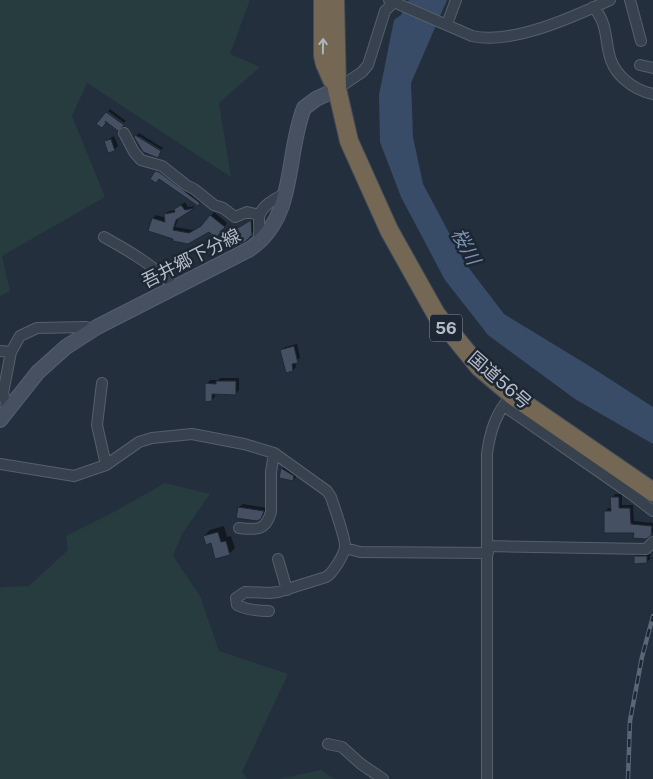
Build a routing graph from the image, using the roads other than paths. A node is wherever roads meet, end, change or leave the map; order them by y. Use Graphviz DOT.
graph roads {
  1 [pos="323,0"];
  2 [pos="335,0"];
  3 [pos="456,0"];
  4 [pos="610,0"];
  5 [pos="630,0"];
  6 [pos="396,2"];
  7 [pos="593,8"];
  8 [pos="445,23"];
  9 [pos="641,41"];
  10 [pos="640,65"];
  11 [pos="653,68"];
  12 [pos="337,89"];
  13 [pos="653,94"];
  14 [pos="124,133"];
  15 [pos="286,193"];
  16 [pos="259,215"];
  17 [pos="104,237"];
  18 [pos="258,244"];
  19 [pos="175,287"];
  20 [pos="89,331"];
  21 [pos="5,351"];
  22 [pos="102,383"];
  23 [pos="508,401"];
  24 [pos="4,414"];
  25 [pos="274,453"];
  26 [pos="0,464"];
  27 [pos="106,465"];
  28 [pos="653,492"];
  29 [pos="653,511"];
  30 [pos="238,528"];
  31 [pos="653,542"];
  32 [pos="345,548"];
  33 [pos="488,549"];
  34 [pos="278,559"];
  35 [pos="287,590"];
  36 [pos="269,611"];
  37 [pos="328,744"];
  38 [pos="383,779"];
  39 [pos="487,779"];
  12 -- 1 [label="highway, 国道56号 / 56, one-way"];
  2 -- 12 [label="highway, 国道56号 / 56"];
  3 -- 8 [label="street"];
  4 -- 7 [label="street"];
  5 -- 9 [label="street"];
  6 -- 8 [label="street"];
  6 -- 12 [label="street"];
  7 -- 8 [label="street"];
  7 -- 13 [label="street"];
  10 -- 11 [label="street"];
  12 -- 15 [label="main road, 吾井郷下分線"];
  12 -- 23 [label="highway, 国道56号 / 56"];
  14 -- 16 [label="street"];
  15 -- 16 [label="street"];
  15 -- 18 [label="main road, 吾井郷下分線"];
  16 -- 18 [label="street"];
  17 -- 19 [label="street"];
  18 -- 19 [label="main road, 吾井郷下分線"];
  19 -- 20 [label="main road, 吾井郷下分線"];
  20 -- 21 [label="street"];
  20 -- 24 [label="main road, 吾井郷下分線"];
  21 -- 24 [label="street"];
  22 -- 27 [label="street"];
  23 -- 28 [label="highway, 国道56号 / 56"];
  23 -- 29 [label="street"];
  23 -- 33 [label="street"];
  25 -- 27 [label="street"];
  25 -- 30 [label="street"];
  25 -- 32 [label="street"];
  26 -- 27 [label="street"];
  31 -- 33 [label="street"];
  32 -- 33 [label="street"];
  32 -- 35 [label="street"];
  33 -- 39 [label="street"];
  34 -- 35 [label="street"];
  35 -- 36 [label="street"];
  37 -- 38 [label="street"];
}
